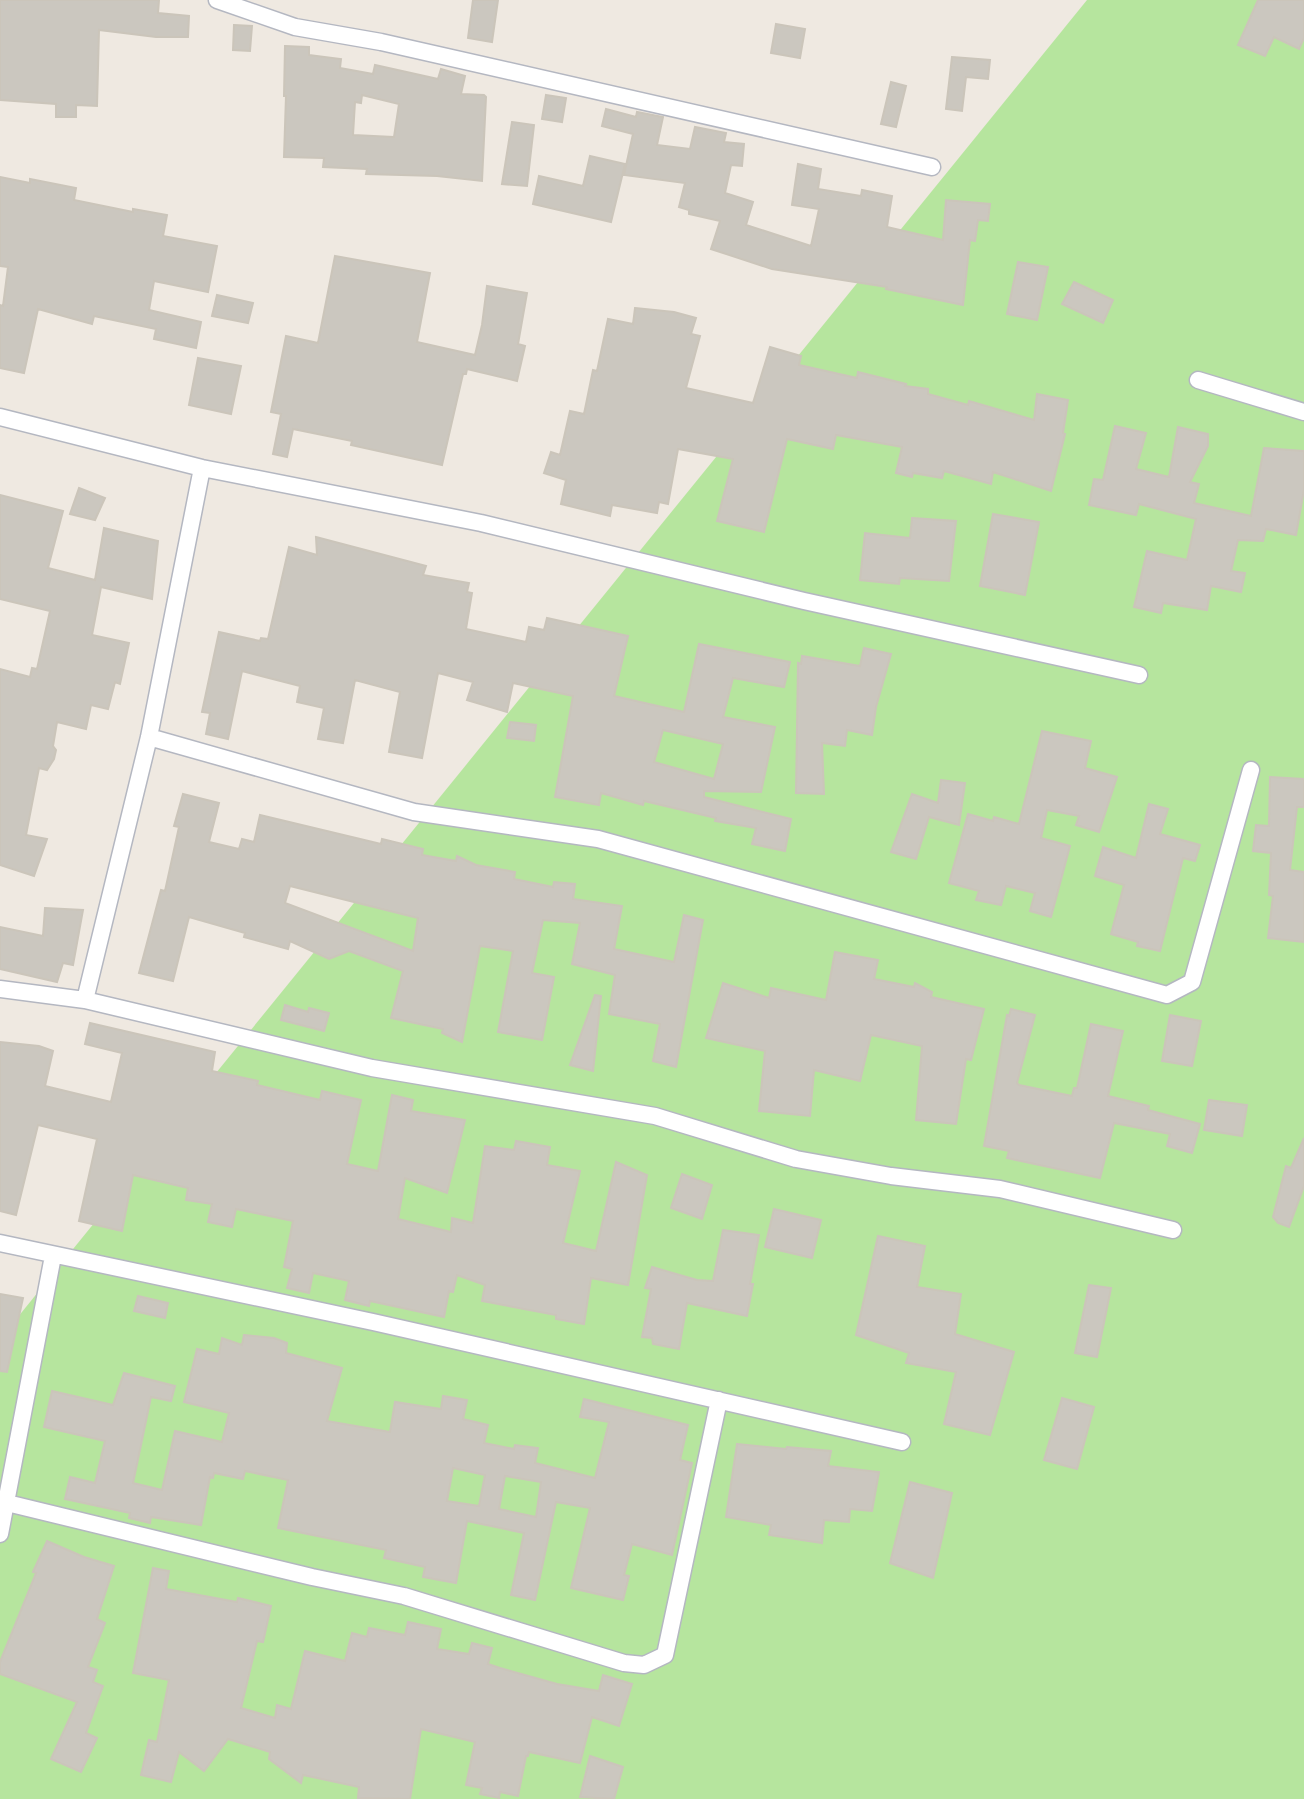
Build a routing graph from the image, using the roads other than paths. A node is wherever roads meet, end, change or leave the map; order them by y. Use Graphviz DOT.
graph roads {
  1 [pos="217,0"];
  2 [pos="932,167"];
  3 [pos="1198,380"];
  4 [pos="1304,412"];
  5 [pos="0,416"];
  6 [pos="202,468"];
  7 [pos="1139,675"];
  8 [pos="149,737"];
  9 [pos="1251,770"];
  10 [pos="0,989"];
  11 [pos="85,1000"];
  12 [pos="1173,1230"];
  13 [pos="0,1243"];
  14 [pos="53,1256"];
  15 [pos="719,1400"];
  16 [pos="902,1442"];
  17 [pos="7,1503"];
  18 [pos="0,1534"];
  1 -- 2 [label="street"];
  3 -- 4 [label="street"];
  5 -- 6 [label="street"];
  6 -- 7 [label="street"];
  6 -- 8 [label="street"];
  8 -- 9 [label="street"];
  8 -- 11 [label="street"];
  10 -- 11 [label="street"];
  11 -- 12 [label="street"];
  13 -- 14 [label="street"];
  14 -- 15 [label="street"];
  14 -- 17 [label="street"];
  15 -- 16 [label="street"];
  15 -- 17 [label="street"];
  17 -- 18 [label="street"];
}
